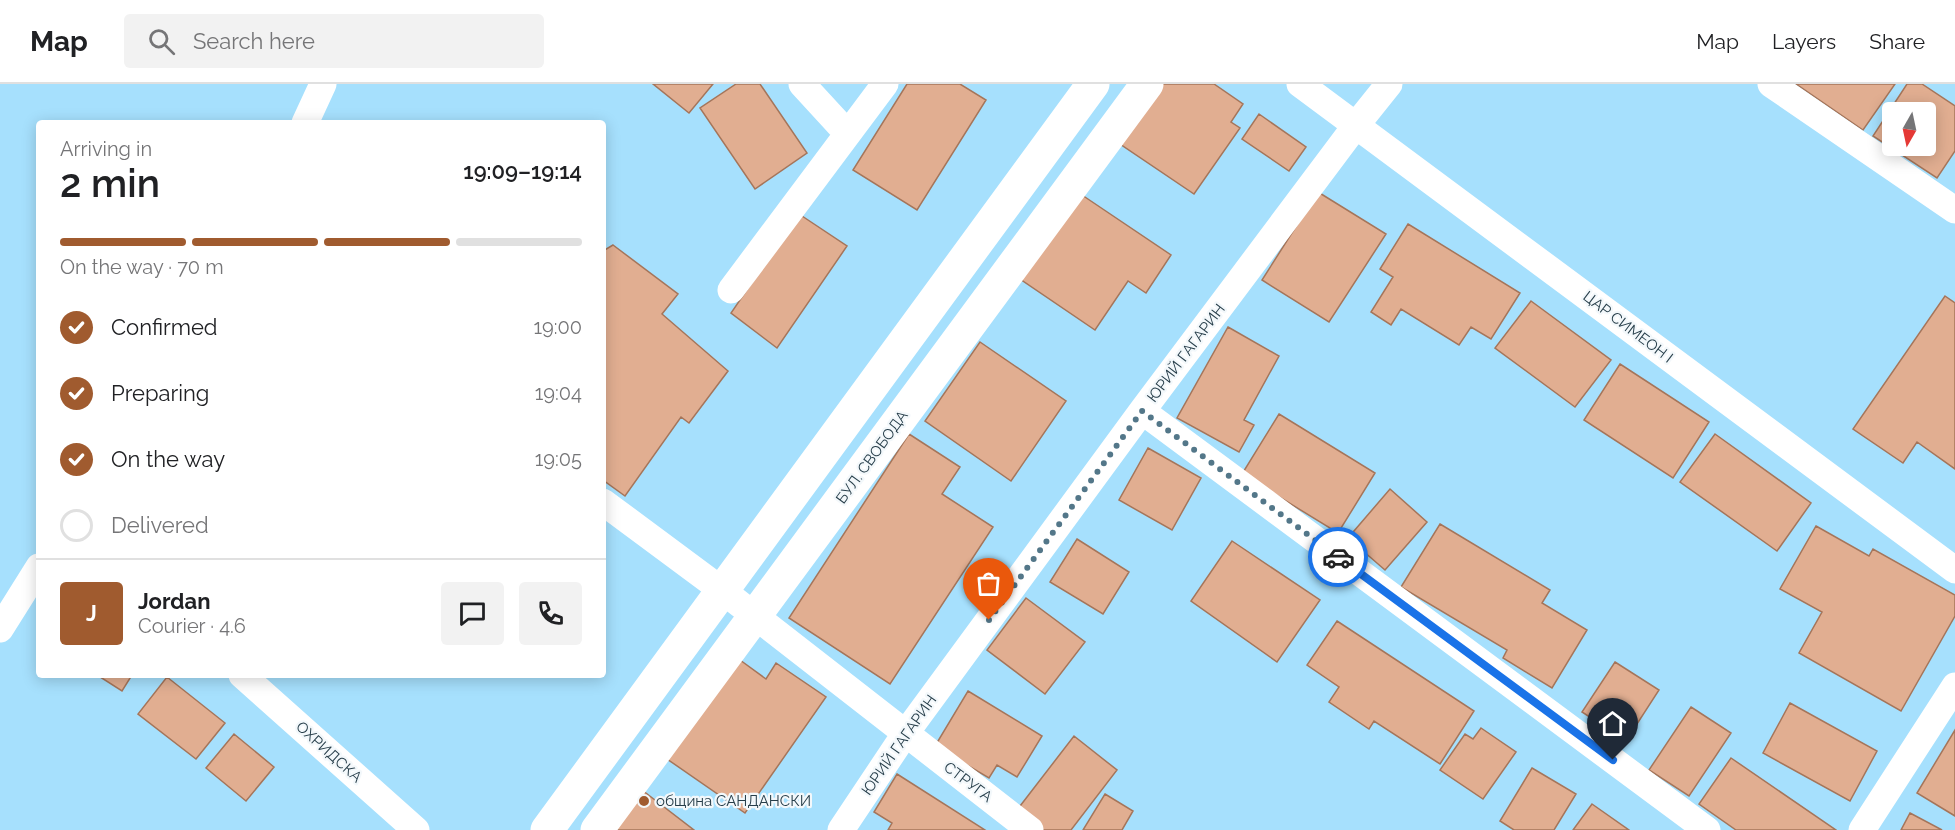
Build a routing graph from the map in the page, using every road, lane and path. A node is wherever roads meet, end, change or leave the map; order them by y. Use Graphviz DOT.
graph roads {
  1 [pos="323,84"];
  2 [pos="802,84"];
  3 [pos="885,84"];
  4 [pos="1093,84"];
  5 [pos="1147,84"];
  6 [pos="1300,84"];
  7 [pos="1389,84"];
  8 [pos="1771,84"];
  9 [pos="306,120"];
  10 [pos="1357,124"];
  11 [pos="847,133"];
  12 [pos="1955,210"];
  13 [pos="731,290"];
  14 [pos="1142,411"];
  15 [pos="606,504"];
  16 [pos="1955,570"];
  17 [pos="36,572"];
  18 [pos="723,591"];
  19 [pos="754,616"];
  20 [pos="0,629"];
  21 [pos="245,678"];
  22 [pos="1955,686"];
  23 [pos="905,734"];
  24 [pos="416,830"];
  25 [pos="547,830"];
  26 [pos="597,830"];
  27 [pos="841,830"];
  28 [pos="1030,830"];
  29 [pos="1707,830"];
  30 [pos="1862,830"];
  1 -- 9 [label="street"];
  2 -- 11 [label="street"];
  3 -- 11 [label="street"];
  4 -- 18 [label="street"];
  5 -- 19 [label="street, БУЛ. СВОБОДА"];
  6 -- 10 [label="street, ЦАР СИМЕОН I"];
  7 -- 10 [label="street, ЮРИЙ ГАГАРИН"];
  8 -- 12 [label="street"];
  10 -- 14 [label="street, ЮРИЙ ГАГАРИН"];
  10 -- 16 [label="street, ЦАР СИМЕОН I"];
  11 -- 13 [label="street"];
  14 -- 23 [label="street, ЮРИЙ ГАГАРИН"];
  14 -- 29 [label="street"];
  15 -- 18 [label="street, СТРУГА"];
  17 -- 20 [label="street"];
  18 -- 19 [label="street, СТРУГА"];
  18 -- 25 [label="street"];
  19 -- 23 [label="street, СТРУГА"];
  19 -- 26 [label="street, БУЛ. СВОБОДА"];
  21 -- 24 [label="street, ОХРИДСКА"];
  22 -- 30 [label="street"];
  23 -- 27 [label="street, ЮРИЙ ГАГАРИН"];
  23 -- 28 [label="street, СТРУГА"];
}
